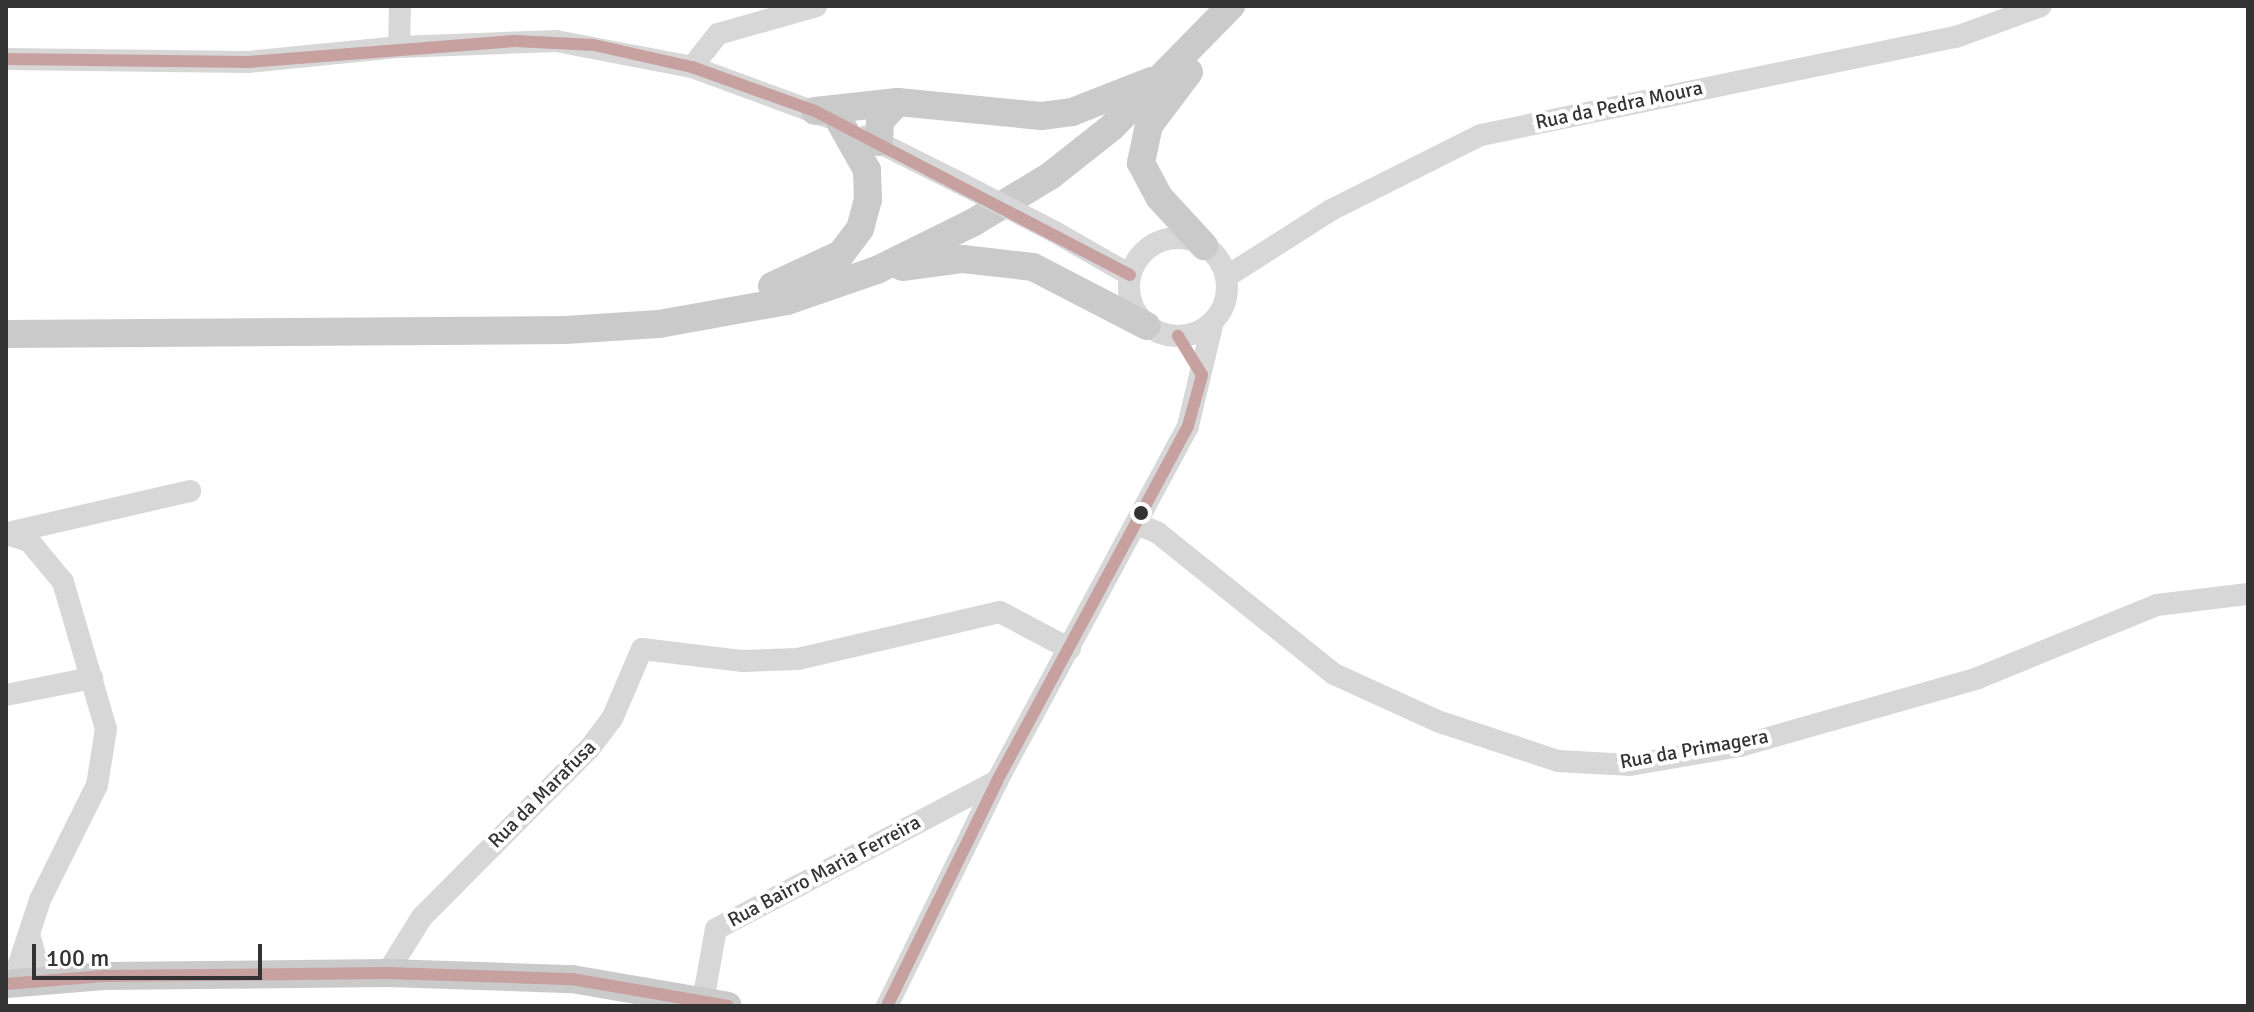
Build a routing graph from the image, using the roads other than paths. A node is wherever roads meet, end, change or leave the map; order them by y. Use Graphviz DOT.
graph roads {
  1 [pos="400,6"];
  2 [pos="816,6"];
  3 [pos="1232,6"];
  4 [pos="2041,6"];
  5 [pos="399,47"];
  6 [pos="6,59"];
  7 [pos="692,67"];
  8 [pos="1169,73"];
  9 [pos="898,102"];
  10 [pos="827,116"];
  11 [pos="884,145"];
  12 [pos="867,170"];
  13 [pos="1204,246"];
  14 [pos="877,270"];
  15 [pos="1130,275"];
  16 [pos="1226,277"];
  17 [pos="1213,321"];
  18 [pos="659,324"];
  19 [pos="1147,326"];
  20 [pos="6,334"];
  21 [pos="1178,336"];
  22 [pos="1202,375"];
  23 [pos="190,491"];
  24 [pos="1137,524"];
  25 [pos="6,534"];
  26 [pos="2248,594"];
  27 [pos="1070,649"];
  28 [pos="92,678"];
  29 [pos="6,695"];
  30 [pos="997,781"];
  31 [pos="387,973"];
  32 [pos="23,982"];
  33 [pos="715,1004"];
  34 [pos="887,1006"];
  1 -- 5 [label="street"];
  2 -- 7 [label="street"];
  3 -- 8 [label="main road"];
  3 -- 13 [label="main road"];
  4 -- 16 [label="street, Rua da Pedra Moura"];
  5 -- 6 [label="street"];
  5 -- 7 [label="street"];
  7 -- 10 [label="street"];
  8 -- 9 [label="main road"];
  8 -- 14 [label="main road"];
  9 -- 10 [label="main road"];
  9 -- 11 [label="main road"];
  10 -- 11 [label="street"];
  10 -- 12 [label="main road"];
  11 -- 12 [label="main road"];
  11 -- 15 [label="street, bridge"];
  12 -- 18 [label="main road"];
  13 -- 15 [label="street"];
  13 -- 16 [label="street"];
  14 -- 18 [label="main road"];
  14 -- 19 [label="main road"];
  15 -- 19 [label="street"];
  16 -- 17 [label="street"];
  17 -- 21 [label="street"];
  17 -- 22 [label="street"];
  18 -- 20 [label="main road"];
  19 -- 21 [label="street"];
  21 -- 22 [label="street"];
  22 -- 24 [label="street"];
  23 -- 25 [label="street"];
  24 -- 26 [label="street, Rua da Primagera"];
  24 -- 27 [label="street"];
  25 -- 28 [label="street"];
  27 -- 30 [label="street"];
  27 -- 31 [label="street, Rua da Marafusa"];
  28 -- 29 [label="street"];
  28 -- 32 [label="street"];
  30 -- 33 [label="street, Rua Bairro Maria Ferreira"];
  30 -- 34 [label="street"];
  31 -- 32 [label="main road"];
  31 -- 33 [label="main road"];
}
